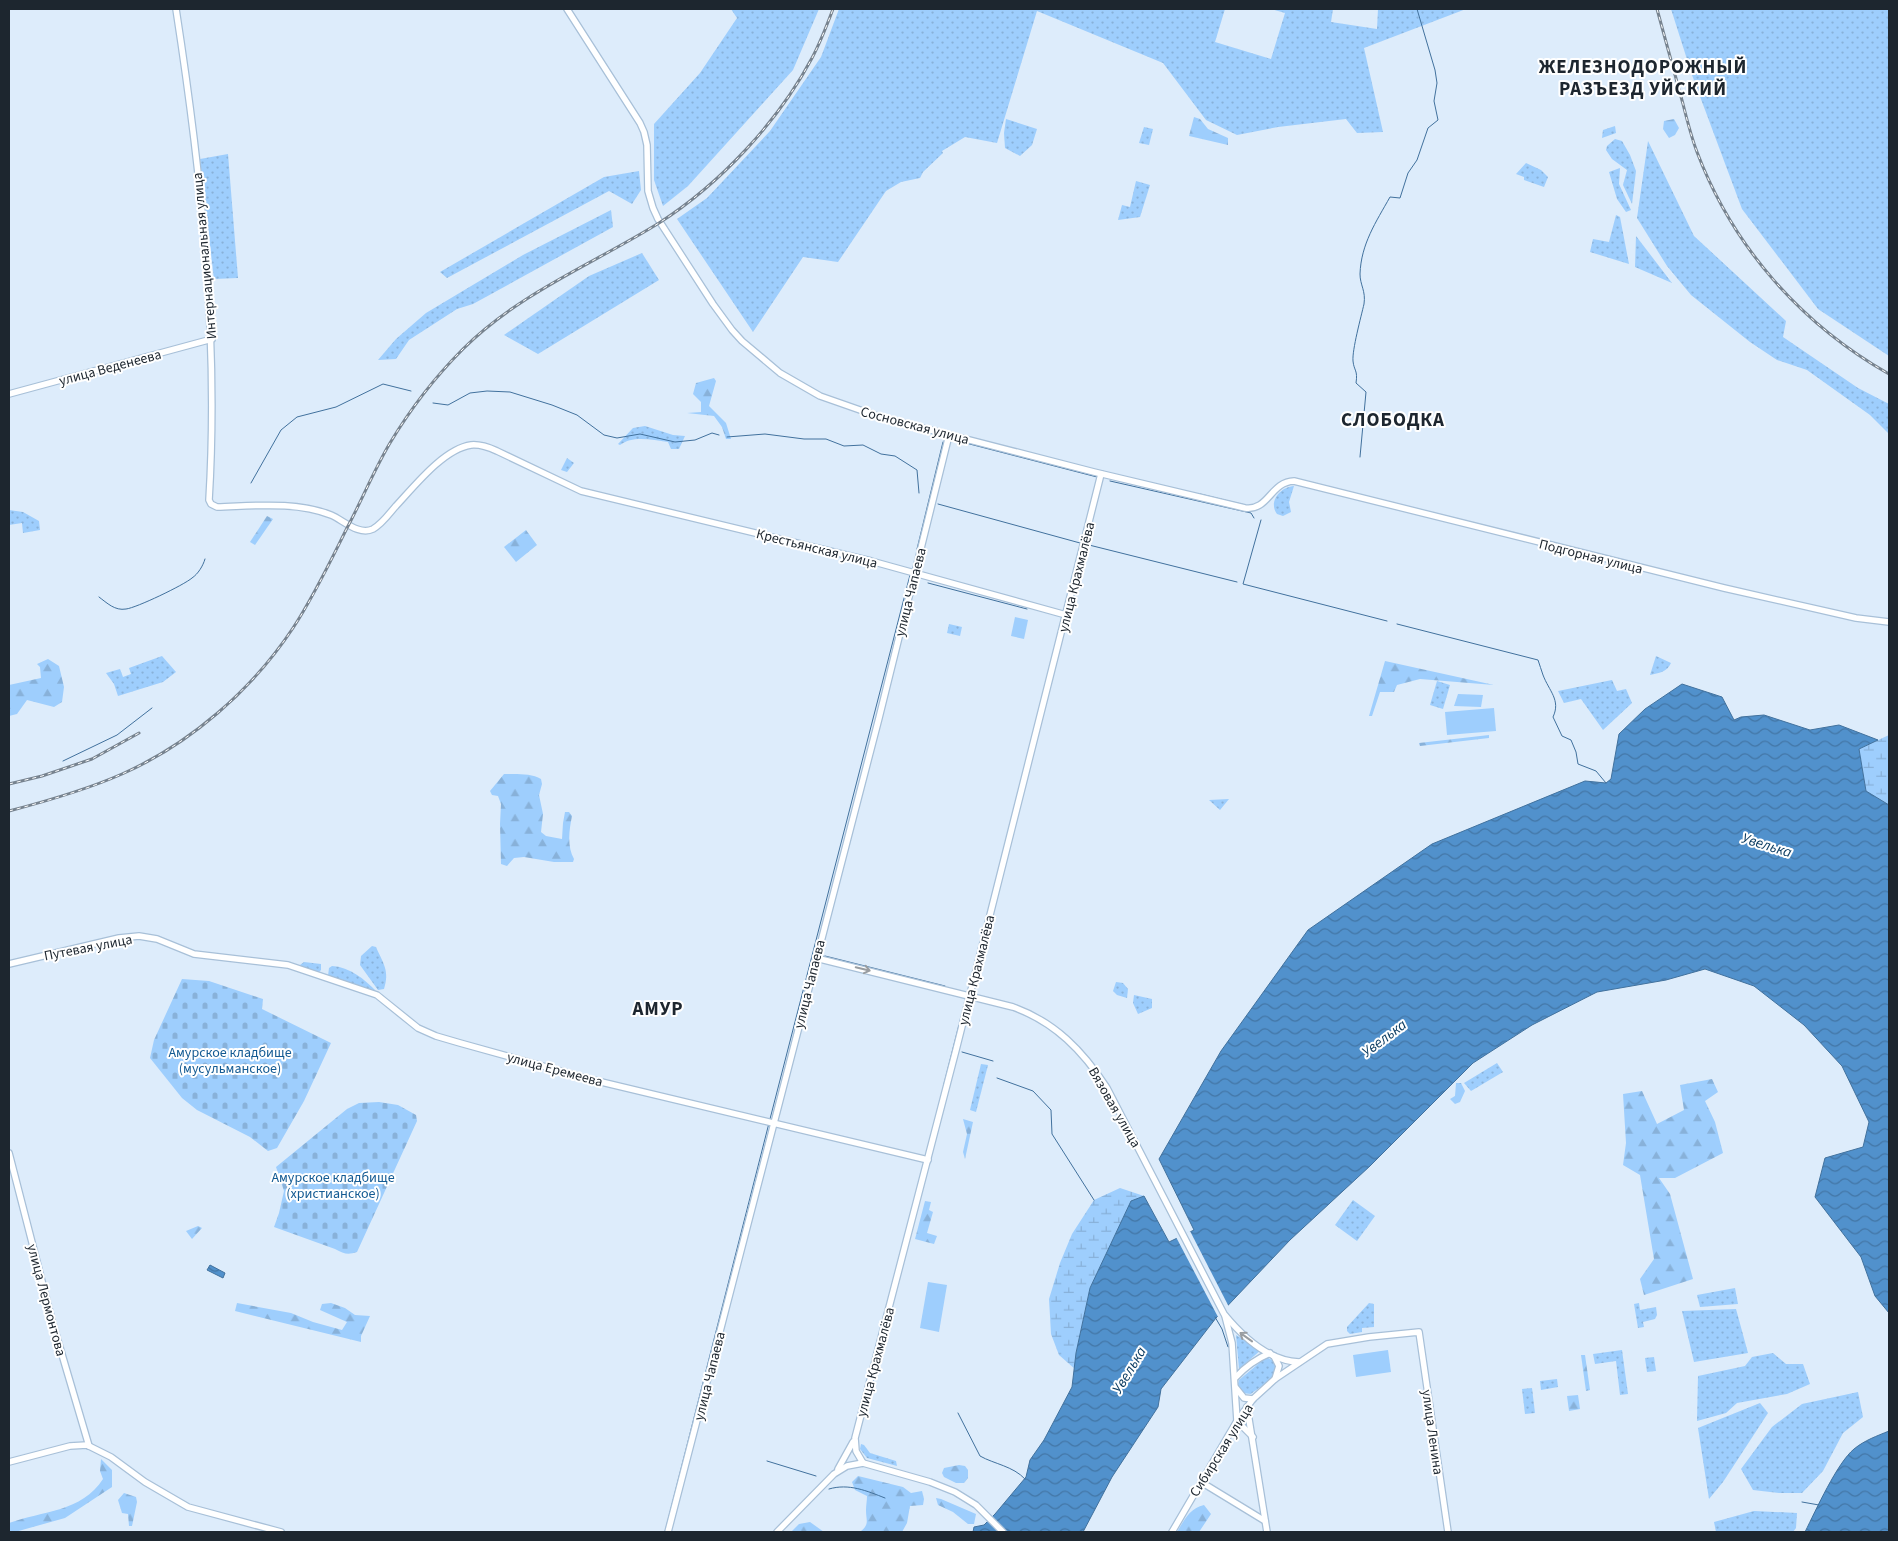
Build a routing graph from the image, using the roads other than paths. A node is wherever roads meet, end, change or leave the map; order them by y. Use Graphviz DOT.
graph roads {
  1 [pos="176,9"];
  2 [pos="567,9"];
  3 [pos="212,339"];
  4 [pos="9,394"];
  5 [pos="949,435"];
  6 [pos="1101,474"];
  7 [pos="1294,481"];
  8 [pos="211,504"];
  9 [pos="914,573"];
  10 [pos="1066,615"];
  11 [pos="1889,622"];
  12 [pos="194,954"];
  13 [pos="816,958"];
  14 [pos="9,964"];
  15 [pos="970,996"];
  16 [pos="774,1124"];
  17 [pos="9,1153"];
  18 [pos="928,1160"];
  19 [pos="1224,1314"];
  20 [pos="1419,1332"];
  21 [pos="1271,1354"];
  22 [pos="1299,1362"];
  23 [pos="1235,1378"];
  24 [pos="1275,1379"];
  25 [pos="1235,1386"];
  26 [pos="1253,1399"];
  27 [pos="1247,1407"];
  28 [pos="1237,1421"];
  29 [pos="1253,1437"];
  30 [pos="855,1438"];
  31 [pos="89,1446"];
  32 [pos="9,1462"];
  33 [pos="863,1463"];
  34 [pos="834,1474"];
  35 [pos="1201,1482"];
  36 [pos="1266,1521"];
  37 [pos="282,1532"];
  38 [pos="668,1532"];
  39 [pos="777,1532"];
  40 [pos="1003,1532"];
  41 [pos="1172,1532"];
  42 [pos="1267,1532"];
  43 [pos="1448,1532"];
  1 -- 3 [label="street, Интернациональная улица"];
  2 -- 5 [label="street, Сосновская улица"];
  3 -- 4 [label="street, улица Веденеева"];
  3 -- 8 [label="street, Интернациональная улица"];
  5 -- 6 [label="street, Сосновская улица"];
  5 -- 9 [label="street, улица Чапаева"];
  6 -- 7 [label="street, Сосновская улица"];
  6 -- 10 [label="street, улица Крахмалёва"];
  7 -- 11 [label="street, Подгорная улица"];
  8 -- 9 [label="street, Крестьянская улица"];
  9 -- 10 [label="street, Крестьянская улица"];
  9 -- 13 [label="street, улица Чапаева"];
  10 -- 15 [label="street, улица Крахмалёва"];
  12 -- 14 [label="street, Путевая улица"];
  12 -- 16 [label="street, улица Еремеева"];
  13 -- 15 [label="street, Вязовая улица, one-way"];
  13 -- 16 [label="street, улица Чапаева"];
  15 -- 18 [label="street, улица Крахмалёва"];
  15 -- 19 [label="street, Вязовая улица"];
  16 -- 18 [label="street, улица Еремеева"];
  16 -- 38 [label="street, улица Чапаева"];
  17 -- 31 [label="street, улица Лермонтова"];
  18 -- 30 [label="street, улица Крахмалёва"];
  21 -- 19 [label="street, one-way"];
  19 -- 23 [label="street"];
  20 -- 22 [label="street, Сибирская улица"];
  20 -- 43 [label="street, улица Ленина"];
  21 -- 22 [label="street"];
  21 -- 23 [label="street"];
  21 -- 24 [label="street"];
  22 -- 24 [label="street, Сибирская улица"];
  23 -- 25 [label="street"];
  24 -- 26 [label="street, Сибирская улица"];
  25 -- 26 [label="street"];
  25 -- 28 [label="street"];
  26 -- 27 [label="street, Сибирская улица"];
  27 -- 28 [label="street, Сибирская улица"];
  27 -- 29 [label="street"];
  28 -- 29 [label="street"];
  28 -- 35 [label="street, Сибирская улица"];
  29 -- 36 [label="street"];
  30 -- 33 [label="street"];
  30 -- 34 [label="street, улица Крахмалёва"];
  31 -- 32 [label="street"];
  31 -- 37 [label="street"];
  33 -- 34 [label="street"];
  33 -- 40 [label="street"];
  34 -- 39 [label="street"];
  35 -- 36 [label="street"];
  35 -- 41 [label="street, Сибирская улица"];
  36 -- 42 [label="street"];
}
